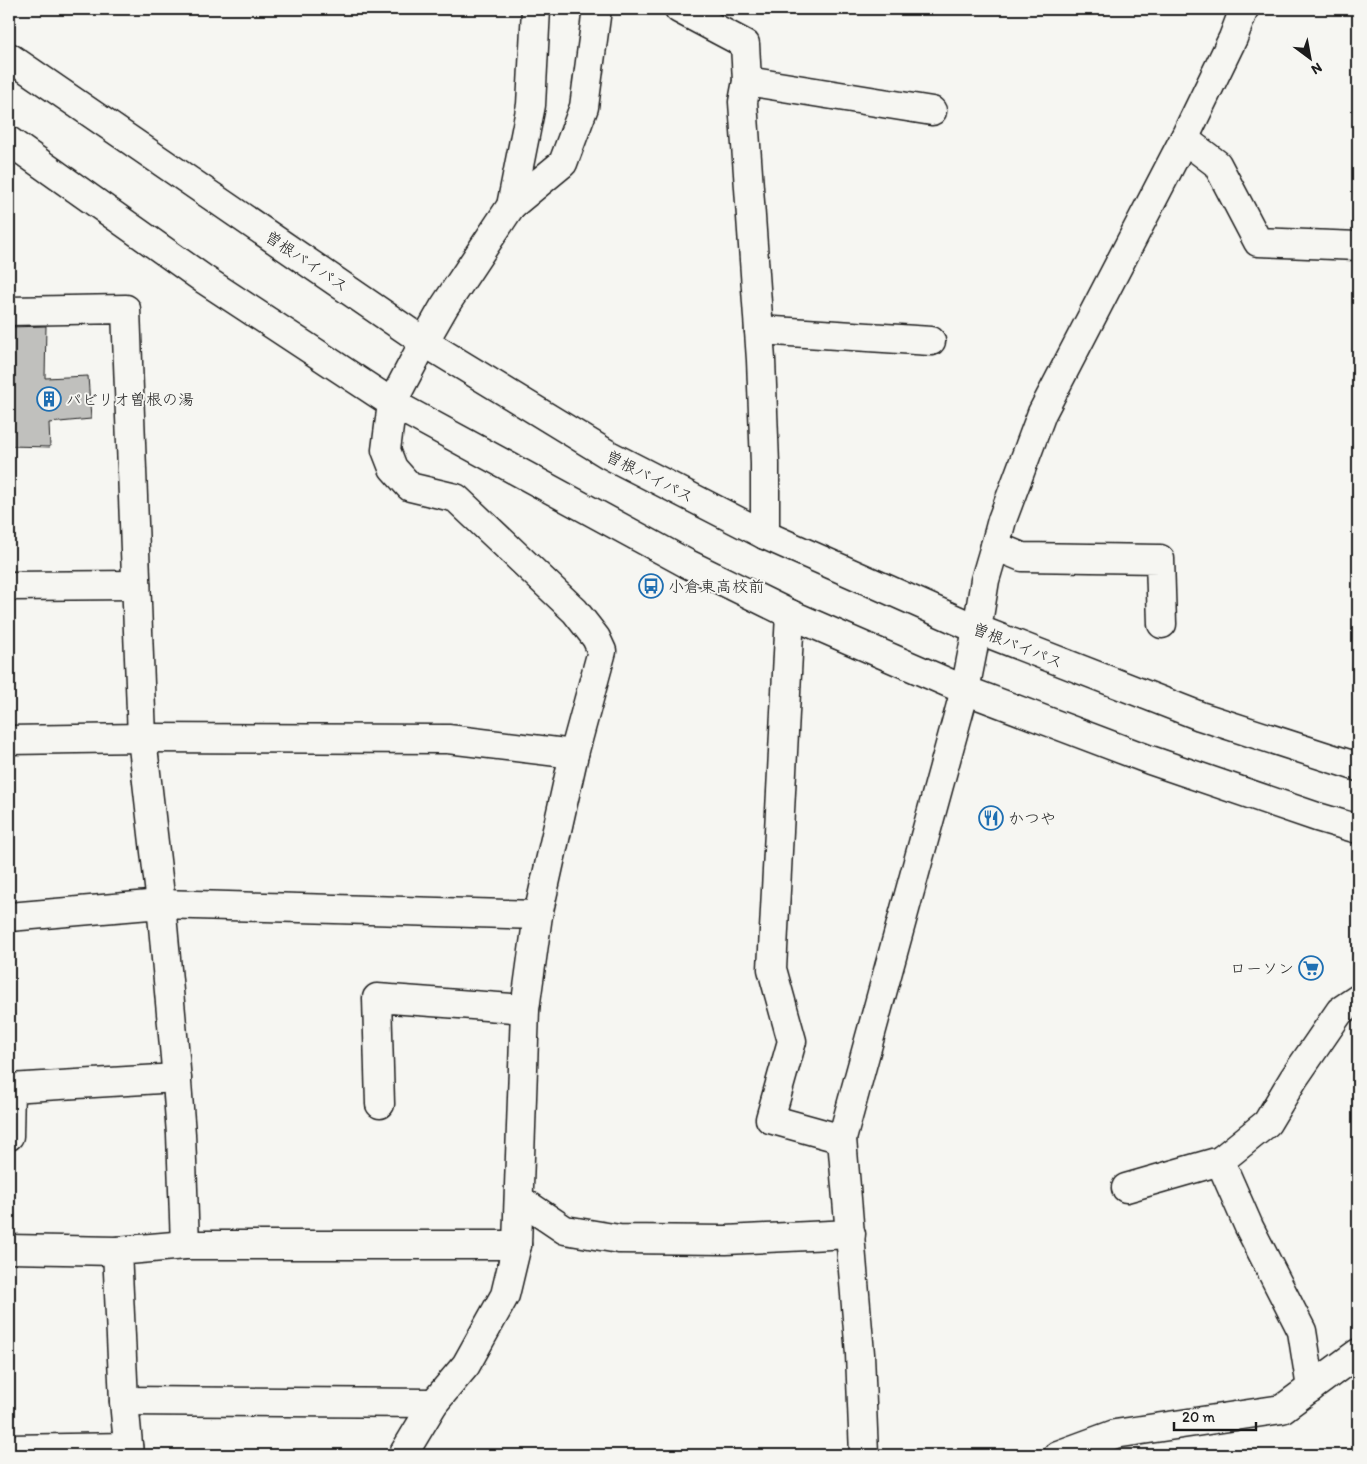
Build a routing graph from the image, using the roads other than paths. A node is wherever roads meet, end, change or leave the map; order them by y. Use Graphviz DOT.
graph roads {
  1 [pos="536,9"];
  2 [pos="597,9"];
  3 [pos="679,9"];
  4 [pos="1244,9"];
  5 [pos="9,57"];
  6 [pos="747,81"];
  7 [pos="932,111"];
  8 [pos="1184,139"];
  9 [pos="9,141"];
  10 [pos="511,206"];
  11 [pos="1358,246"];
  12 [pos="9,311"];
  13 [pos="759,330"];
  14 [pos="931,341"];
  15 [pos="424,342"];
  16 [pos="392,403"];
  17 [pos="765,535"];
  18 [pos="995,546"];
  19 [pos="136,585"];
  20 [pos="9,586"];
  21 [pos="790,614"];
  22 [pos="1162,624"];
  23 [pos="977,630"];
  24 [pos="965,690"];
  25 [pos="142,738"];
  26 [pos="9,740"];
  27 [pos="574,754"];
  28 [pos="1358,766"];
  29 [pos="1358,829"];
  30 [pos="161,904"];
  31 [pos="538,915"];
  32 [pos="9,917"];
  33 [pos="1358,999"];
  34 [pos="525,1009"];
  35 [pos="177,1078"];
  36 [pos="380,1104"];
  37 [pos="9,1136"];
  38 [pos="842,1139"];
  39 [pos="1220,1161"];
  40 [pos="1126,1188"];
  41 [pos="519,1199"];
  42 [pos="851,1234"];
  43 [pos="184,1245"];
  44 [pos="517,1245"];
  45 [pos="9,1248"];
  46 [pos="117,1251"];
  47 [pos="1358,1353"];
  48 [pos="1311,1388"];
  49 [pos="124,1401"];
  50 [pos="434,1403"];
  51 [pos="9,1449"];
  52 [pos="129,1451"];
  53 [pos="404,1455"];
  54 [pos="864,1455"];
  55 [pos="1058,1455"];
  1 -- 10 [label="main road"];
  2 -- 10 [label="main road"];
  3 -- 6 [label="main road"];
  4 -- 8 [label="main road"];
  5 -- 15 [label="main road, 曽根バイパス"];
  6 -- 7 [label="main road"];
  6 -- 13 [label="main road"];
  8 -- 11 [label="main road"];
  8 -- 18 [label="main road"];
  9 -- 16 [label="main road"];
  10 -- 15 [label="main road"];
  12 -- 19 [label="main road"];
  13 -- 14 [label="main road"];
  13 -- 17 [label="main road"];
  15 -- 16 [label="main road"];
  15 -- 17 [label="main road, 曽根バイパス"];
  16 -- 21 [label="main road"];
  16 -- 27 [label="main road"];
  17 -- 23 [label="main road, 曽根バイパス"];
  18 -- 22 [label="main road"];
  18 -- 23 [label="main road"];
  19 -- 20 [label="main road"];
  19 -- 25 [label="main road"];
  21 -- 24 [label="main road"];
  21 -- 38 [label="main road"];
  23 -- 24 [label="main road"];
  23 -- 28 [label="main road, 曽根バイパス"];
  24 -- 29 [label="main road"];
  24 -- 38 [label="main road"];
  25 -- 26 [label="main road"];
  25 -- 27 [label="main road"];
  25 -- 30 [label="main road"];
  27 -- 31 [label="main road"];
  30 -- 31 [label="main road"];
  30 -- 32 [label="main road"];
  30 -- 35 [label="main road"];
  31 -- 34 [label="main road"];
  33 -- 39 [label="main road"];
  34 -- 36 [label="main road"];
  34 -- 41 [label="main road"];
  35 -- 37 [label="main road"];
  35 -- 43 [label="main road"];
  38 -- 42 [label="main road"];
  39 -- 40 [label="main road"];
  39 -- 48 [label="main road"];
  41 -- 42 [label="main road"];
  41 -- 44 [label="main road"];
  42 -- 54 [label="main road"];
  43 -- 44 [label="main road"];
  43 -- 46 [label="main road"];
  44 -- 50 [label="main road"];
  45 -- 46 [label="main road"];
  46 -- 49 [label="main road"];
  47 -- 48 [label="main road"];
  48 -- 55 [label="main road"];
  49 -- 50 [label="main road"];
  49 -- 52 [label="main road"];
  50 -- 53 [label="main road"];
  51 -- 52 [label="main road"];
}
